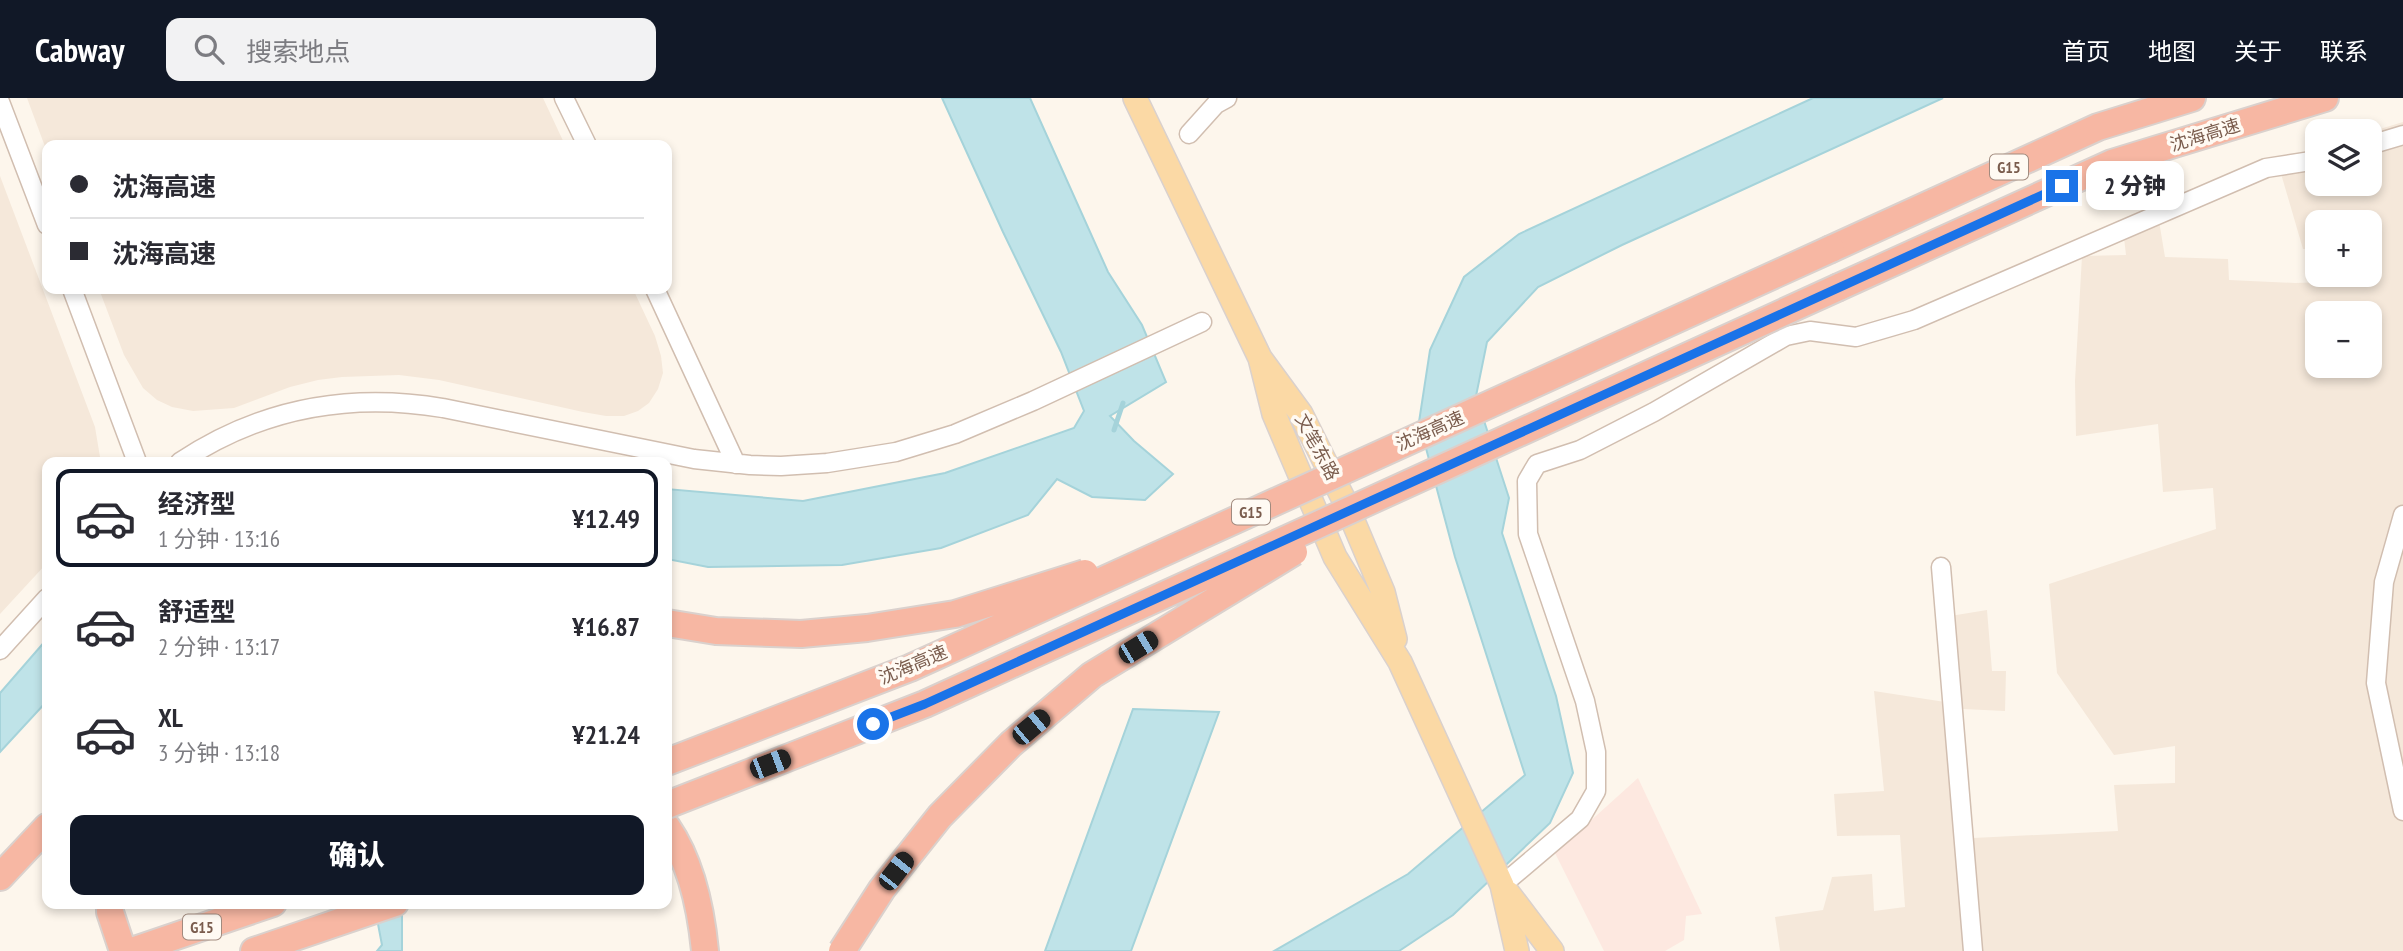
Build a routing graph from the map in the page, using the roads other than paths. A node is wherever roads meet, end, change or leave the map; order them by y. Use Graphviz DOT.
graph roads {
  1 [pos="564,98"];
  2 [pos="1135,98"];
  3 [pos="1227,98"];
  4 [pos="2192,98"];
  5 [pos="2325,98"];
  6 [pos="0,102"];
  7 [pos="1189,134"];
  8 [pos="2403,135"];
  9 [pos="585,140"];
  10 [pos="2382,141"];
  11 [pos="2305,162"];
  12 [pos="42,212"];
  13 [pos="74,294"];
  14 [pos="657,294"];
  15 [pos="1202,322"];
  16 [pos="1260,358"];
  17 [pos="134,457"];
  18 [pos="188,457"];
  19 [pos="736,464"];
  20 [pos="1356,464"];
  21 [pos="1394,491"];
  22 [pos="2403,515"];
  23 [pos="1941,567"];
  24 [pos="42,604"];
  25 [pos="672,624"];
  26 [pos="0,650"];
  27 [pos="1400,662"];
  28 [pos="672,760"];
  29 [pos="672,803"];
  30 [pos="2403,811"];
  31 [pos="42,832"];
  32 [pos="672,834"];
  33 [pos="0,877"];
  34 [pos="1502,885"];
  35 [pos="110,909"];
  36 [pos="255,909"];
  37 [pos="377,909"];
  38 [pos="122,951"];
  39 [pos="132,951"];
  40 [pos="254,951"];
  41 [pos="705,951"];
  42 [pos="842,951"];
  43 [pos="1517,951"];
  44 [pos="1552,951"];
  45 [pos="1973,951"];
  1 -- 9 [label="street"];
  2 -- 16 [label="main road, 文笔东路"];
  3 -- 7 [label="street"];
  4 -- 20 [label="highway, 沈海高速 / G15, bridge"];
  5 -- 21 [label="highway, 沈海高速 / G15, bridge"];
  6 -- 12 [label="street"];
  8 -- 10 [label="street"];
  11 -- 34 [label="street"];
  13 -- 17 [label="street"];
  14 -- 19 [label="street"];
  15 -- 19 [label="street"];
  16 -- 27 [label="main road, 文笔东路"];
  16 -- 27 [label="main road, 文笔东路"];
  18 -- 19 [label="street"];
  20 -- 25 [label="highway, bridge"];
  20 -- 28 [label="highway, 沈海高速 / G15, bridge"];
  21 -- 29 [label="highway, 沈海高速 / G15, bridge"];
  21 -- 42 [label="highway, bridge"];
  22 -- 30 [label="street"];
  23 -- 45 [label="street"];
  24 -- 26 [label="street"];
  27 -- 34 [label="main road, 文笔东路"];
  31 -- 33 [label="highway"];
  32 -- 41 [label="highway"];
  34 -- 43 [label="main road, 文笔东路"];
  34 -- 44 [label="main road, 文笔东路"];
  35 -- 38 [label="highway"];
  36 -- 39 [label="highway, G15"];
  37 -- 40 [label="highway"];
}
